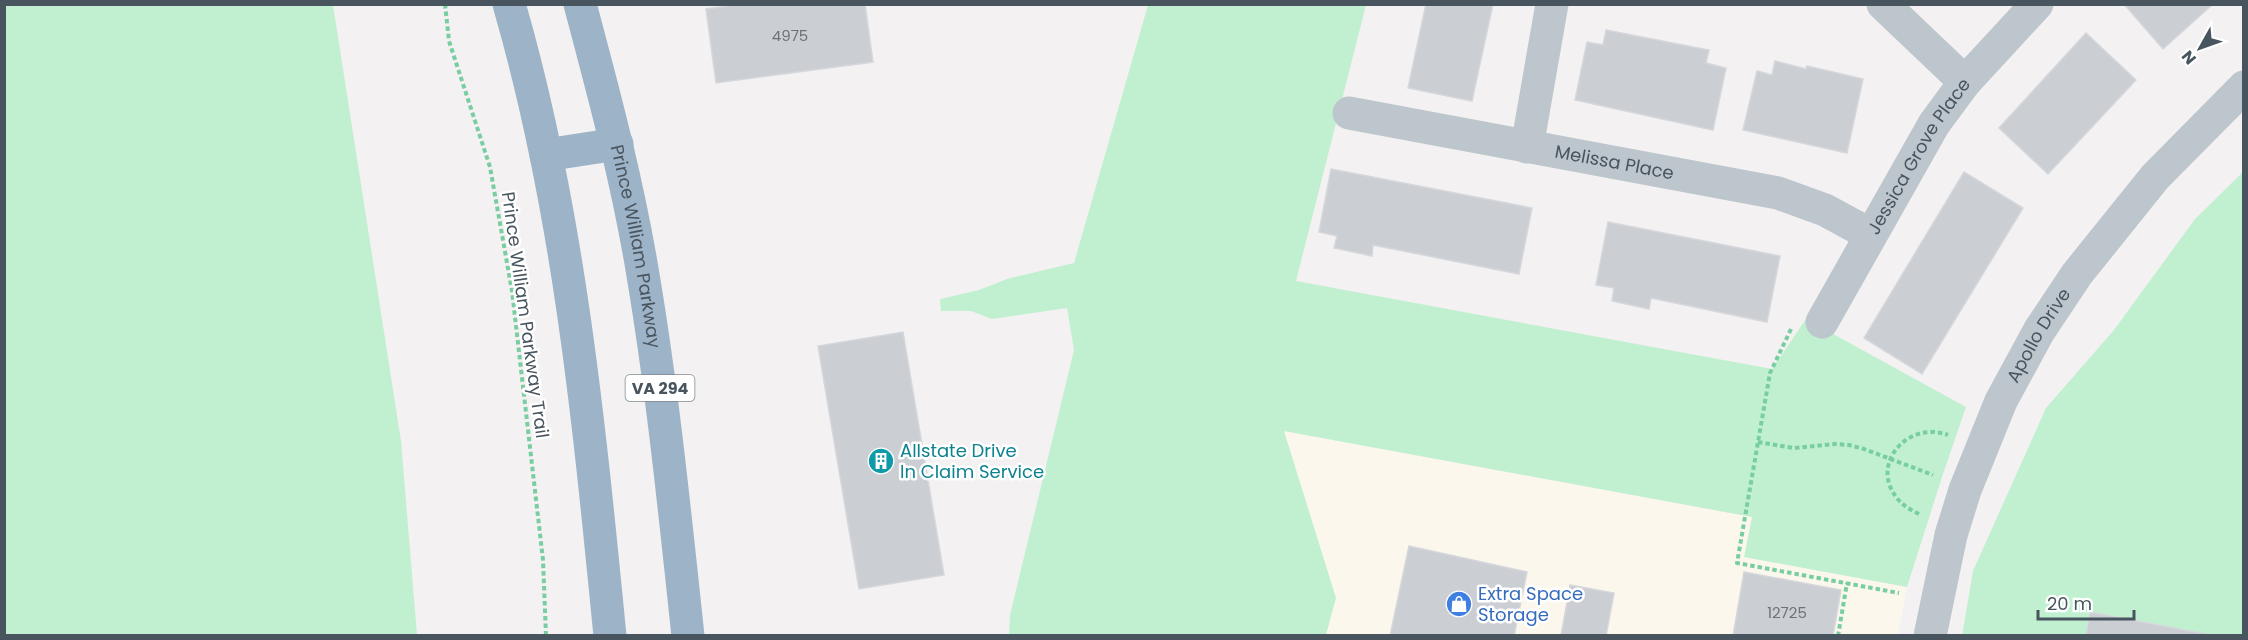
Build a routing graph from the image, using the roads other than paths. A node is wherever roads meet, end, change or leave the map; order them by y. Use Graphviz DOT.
graph roads {
  1 [pos="509,4"];
  2 [pos="580,4"];
  3 [pos="1552,4"];
  4 [pos="1883,4"];
  5 [pos="2037,4"];
  6 [pos="1965,82"];
  7 [pos="2244,87"];
  8 [pos="1349,113"];
  9 [pos="617,144"];
  10 [pos="1527,147"];
  11 [pos="546,155"];
  12 [pos="1871,235"];
  13 [pos="1808,323"];
  14 [pos="610,636"];
  15 [pos="688,636"];
  16 [pos="1930,636"];
  1 -- 11 [label="highway"];
  2 -- 9 [label="highway, Prince William Parkway / VA 294"];
  3 -- 10 [label="street"];
  4 -- 6 [label="street"];
  5 -- 6 [label="street, Jessica Grove Place"];
  6 -- 12 [label="street, Jessica Grove Place"];
  7 -- 16 [label="street, Apollo Drive"];
  8 -- 10 [label="street, Melissa Place"];
  9 -- 11 [label="highway"];
  9 -- 15 [label="highway, Prince William Parkway / VA 294"];
  10 -- 12 [label="street, Melissa Place"];
  11 -- 14 [label="highway"];
  12 -- 13 [label="street, Jessica Grove Place"];
}
